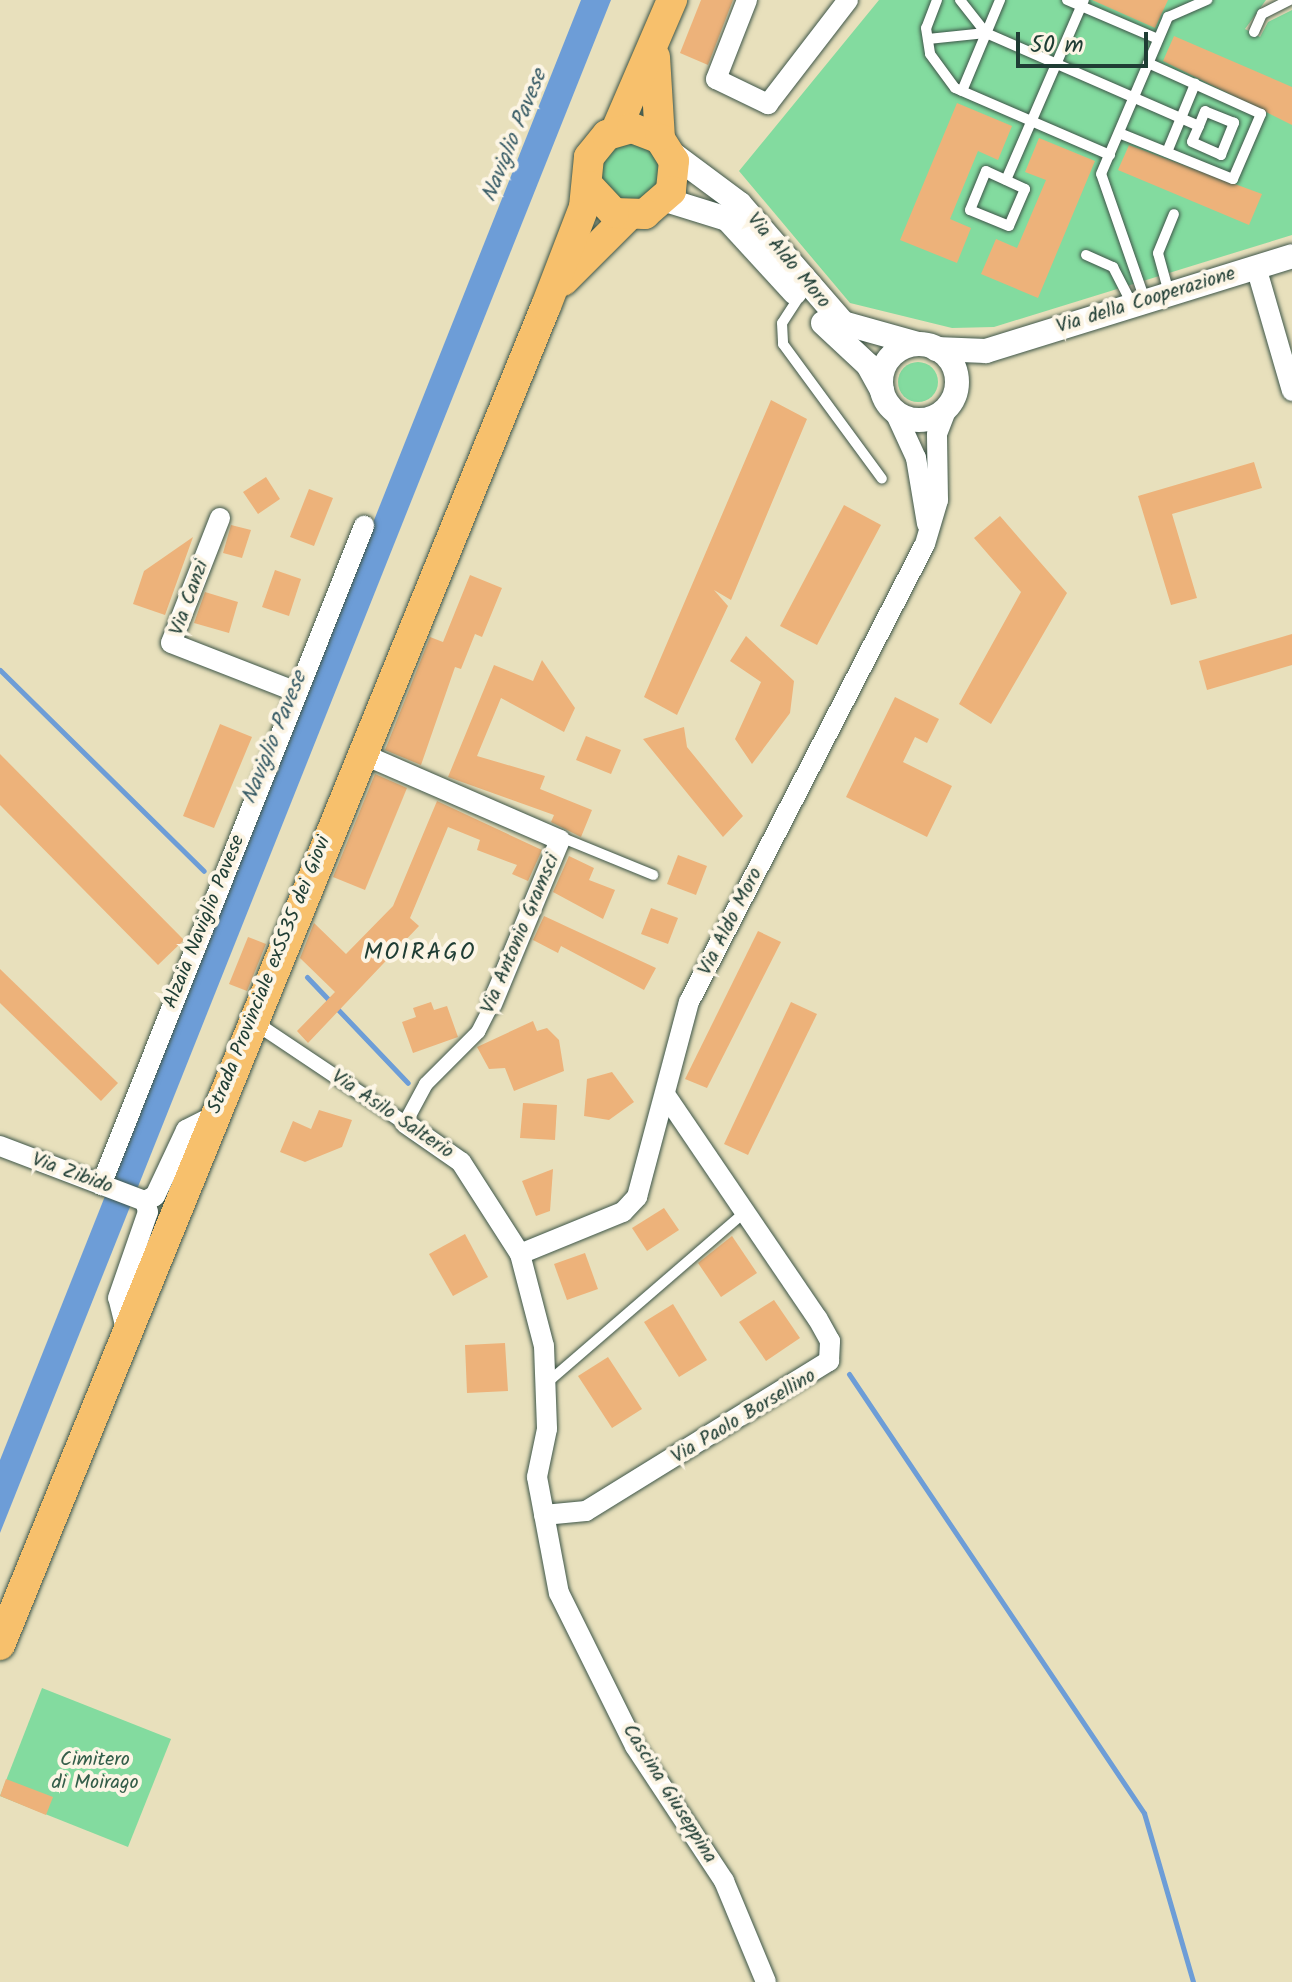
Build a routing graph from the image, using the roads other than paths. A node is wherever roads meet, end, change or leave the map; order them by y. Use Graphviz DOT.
graph roads {
  1 [pos="672,0"];
  2 [pos="747,0"];
  3 [pos="848,0"];
  4 [pos="937,0"];
  5 [pos="960,0"];
  6 [pos="1000,0"];
  7 [pos="1067,0"];
  8 [pos="1207,0"];
  9 [pos="1290,0"];
  10 [pos="1082,3"];
  11 [pos="1254,32"];
  12 [pos="986,33"];
  13 [pos="928,39"];
  14 [pos="1158,39"];
  15 [pos="657,43"];
  16 [pos="1057,63"];
  17 [pos="1148,63"];
  18 [pos="1195,84"];
  19 [pos="962,91"];
  20 [pos="1134,97"];
  21 [pos="1228,99"];
  22 [pos="1221,117"];
  23 [pos="1181,118"];
  24 [pos="1032,122"];
  25 [pos="1199,126"];
  26 [pos="616,130"];
  27 [pos="1119,133"];
  28 [pos="1228,138"];
  29 [pos="665,145"];
  30 [pos="1247,146"];
  31 [pos="1207,148"];
  32 [pos="1167,152"];
  33 [pos="1110,155"];
  34 [pos="1200,166"];
  35 [pos="1006,180"];
  36 [pos="589,186"];
  37 [pos="666,200"];
  38 [pos="1174,214"];
  39 [pos="627,217"];
  40 [pos="1086,255"];
  41 [pos="1292,256"];
  42 [pos="1256,267"];
  43 [pos="1169,293"];
  44 [pos="799,297"];
  45 [pos="1139,302"];
  46 [pos="546,306"];
  47 [pos="927,346"];
  48 [pos="1000,347"];
  49 [pos="1292,391"];
  50 [pos="952,399"];
  51 [pos="888,400"];
  52 [pos="882,479"];
  53 [pos="220,518"];
  54 [pos="364,526"];
  55 [pos="925,544"];
  56 [pos="297,692"];
  57 [pos="360,753"];
  58 [pos="558,836"];
  59 [pos="653,875"];
  60 [pos="492,1004"];
  61 [pos="251,1020"];
  62 [pos="666,1096"];
  63 [pos="212,1117"];
  64 [pos="405,1123"];
  65 [pos="0,1146"];
  66 [pos="101,1185"];
  67 [pos="145,1201"];
  68 [pos="746,1211"];
  69 [pos="520,1254"];
  70 [pos="126,1329"];
  71 [pos="548,1382"];
  72 [pos="544,1515"];
  73 [pos="0,1645"];
  74 [pos="766,1982"];
  1 -- 15 [label="main road"];
  2 -- 3 [label="street"];
  4 -- 13 [label="lane"];
  5 -- 12 [label="lane"];
  6 -- 12 [label="lane"];
  7 -- 10 [label="lane"];
  8 -- 14 [label="lane"];
  9 -- 11 [label="lane"];
  10 -- 14 [label="lane"];
  10 -- 16 [label="lane"];
  12 -- 13 [label="lane"];
  12 -- 16 [label="lane"];
  12 -- 19 [label="lane"];
  13 -- 19 [label="lane"];
  14 -- 17 [label="lane"];
  15 -- 26 [label="main road"];
  15 -- 29 [label="main road"];
  16 -- 20 [label="lane"];
  16 -- 24 [label="lane"];
  17 -- 18 [label="lane"];
  17 -- 20 [label="lane"];
  18 -- 21 [label="lane"];
  18 -- 23 [label="lane"];
  19 -- 24 [label="lane"];
  20 -- 23 [label="lane"];
  20 -- 27 [label="lane"];
  21 -- 22 [label="lane"];
  21 -- 30 [label="lane"];
  22 -- 25 [label="lane"];
  22 -- 28 [label="lane"];
  23 -- 25 [label="lane"];
  23 -- 32 [label="lane"];
  24 -- 33 [label="lane"];
  24 -- 35 [label="lane"];
  25 -- 31 [label="lane"];
  26 -- 29 [label="main road"];
  26 -- 36 [label="main road"];
  27 -- 32 [label="lane"];
  27 -- 33 [label="lane"];
  28 -- 30 [label="lane"];
  28 -- 31 [label="lane"];
  29 -- 37 [label="main road"];
  29 -- 47 [label="street, Via Aldo Moro"];
  30 -- 34 [label="lane"];
  31 -- 34 [label="lane"];
  32 -- 34 [label="lane"];
  33 -- 45 [label="lane"];
  35 -- 35 [label="lane"];
  36 -- 39 [label="main road"];
  36 -- 46 [label="main road"];
  37 -- 39 [label="main road"];
  37 -- 44 [label="street, Via Aldo Moro"];
  38 -- 43 [label="lane"];
  39 -- 46 [label="main road"];
  40 -- 45 [label="lane"];
  41 -- 42 [label="street, Via della Cooperazione"];
  42 -- 43 [label="street, Via della Cooperazione"];
  42 -- 49 [label="street"];
  43 -- 45 [label="street, Via della Cooperazione"];
  44 -- 51 [label="street, Via Aldo Moro"];
  44 -- 52 [label="lane"];
  45 -- 48 [label="street, Via della Cooperazione"];
  46 -- 57 [label="main road, Strada Provinciale exSS35 dei Giovi"];
  47 -- 48 [label="street, Via della Cooperazione"];
  47 -- 50 [label="street"];
  47 -- 51 [label="street"];
  48 -- 50 [label="street, Via della Cooperazione"];
  50 -- 51 [label="street"];
  50 -- 55 [label="street, Via Aldo Moro"];
  51 -- 55 [label="street, Via Aldo Moro"];
  53 -- 56 [label="street, Via Canzi"];
  54 -- 56 [label="street, Alzaia Naviglio Pavese"];
  55 -- 62 [label="street, Via Aldo Moro"];
  56 -- 66 [label="street, Alzaia Naviglio Pavese"];
  57 -- 58 [label="street, Via Antonio Gramsci"];
  57 -- 61 [label="main road, Strada Provinciale exSS35 dei Giovi"];
  58 -- 59 [label="lane"];
  58 -- 60 [label="street, Via Antonio Gramsci"];
  60 -- 64 [label="street, Via Antonio Gramsci"];
  61 -- 63 [label="main road, Strada Provinciale exSS35 dei Giovi"];
  61 -- 64 [label="street, Via Asilo Salterio"];
  62 -- 68 [label="street, Via Paolo Borsellino"];
  62 -- 69 [label="street, Via Aldo Moro"];
  63 -- 67 [label="street"];
  63 -- 70 [label="main road, Strada Provinciale exSS35 dei Giovi"];
  64 -- 69 [label="street, Via Asilo Salterio"];
  65 -- 66 [label="street, Via Zibido"];
  66 -- 67 [label="street, Via Zibido"];
  67 -- 70 [label="street"];
  68 -- 71 [label="lane"];
  68 -- 72 [label="street, Via Paolo Borsellino"];
  69 -- 71 [label="street, Via Asilo Salterio"];
  70 -- 73 [label="main road, Strada Provinciale exSS35 dei Giovi"];
  71 -- 72 [label="street, Via Asilo Salterio"];
  72 -- 74 [label="street, Cascina Giuseppina"];
}
